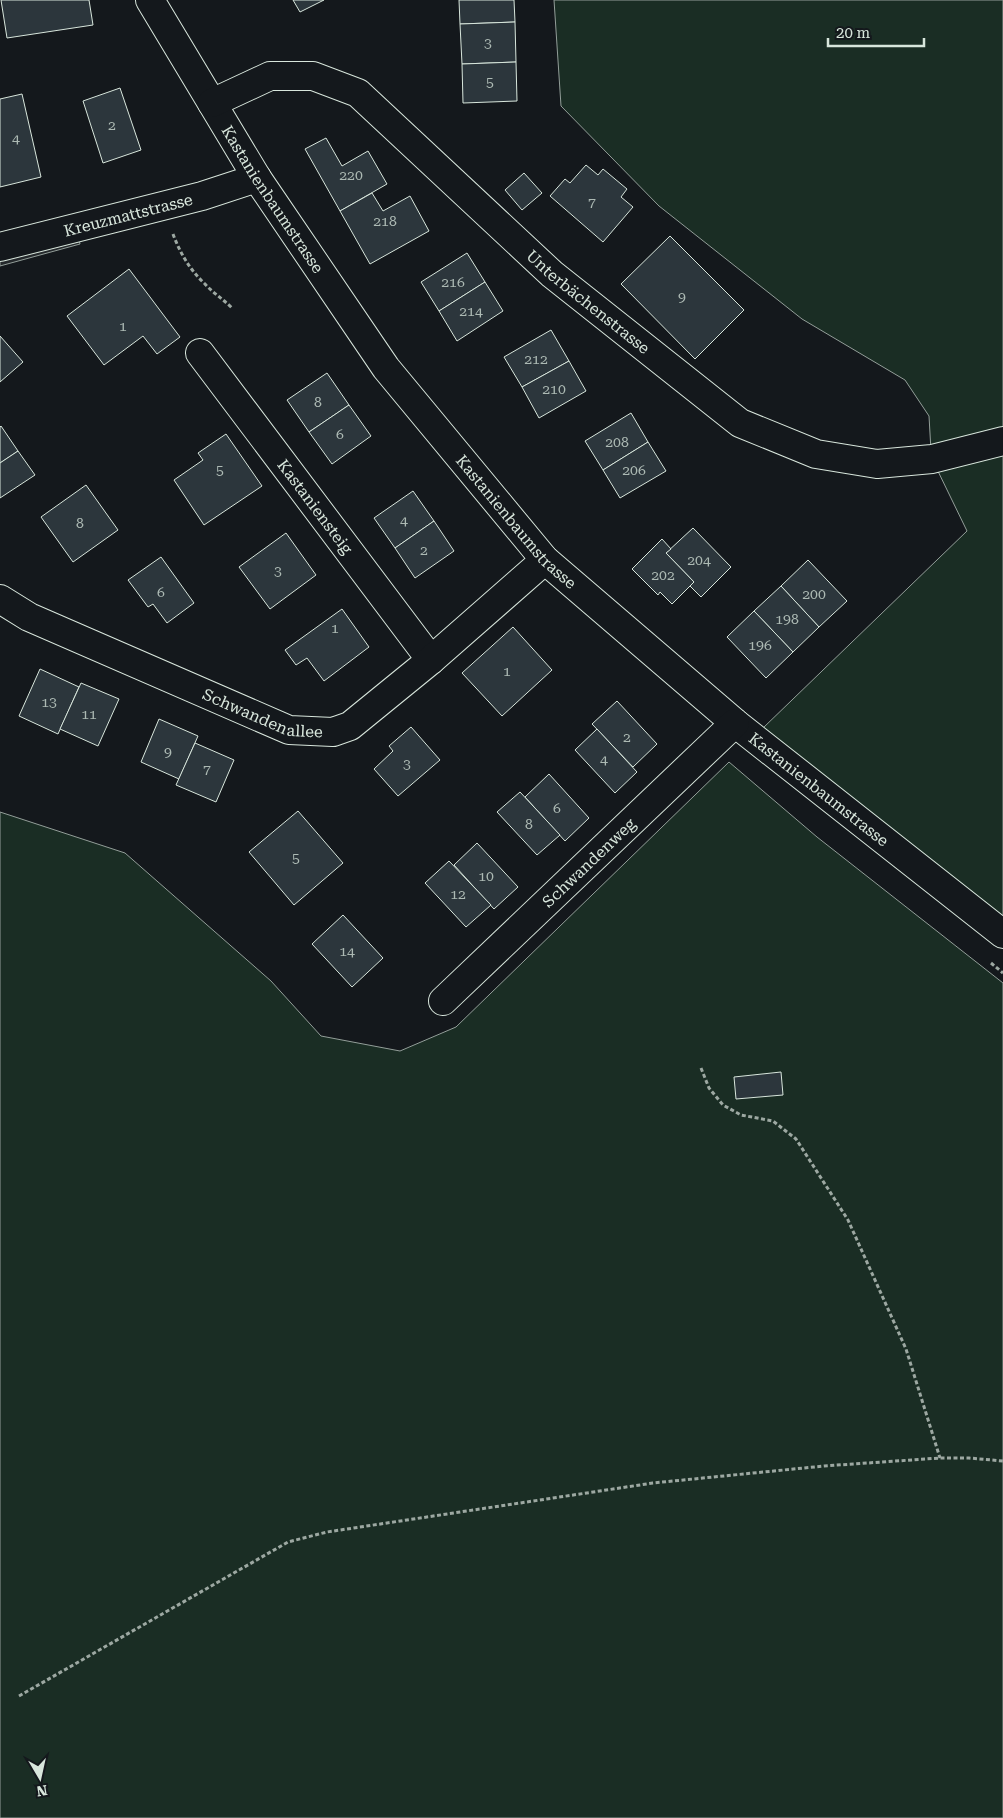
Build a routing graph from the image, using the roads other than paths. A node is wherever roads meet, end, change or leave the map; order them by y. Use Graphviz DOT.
graph roads {
  1 [pos="150,0"];
  2 [pos="212,103"];
  3 [pos="257,178"];
  4 [pos="0,247"];
  5 [pos="200,353"];
  6 [pos="1003,441"];
  7 [pos="544,560"];
  8 [pos="0,599"];
  9 [pos="431,660"];
  10 [pos="735,723"];
  11 [pos="1003,934"];
  12 [pos="443,1001"];
  1 -- 2 [label="street, Kastanienbaumstrasse"];
  2 -- 3 [label="street, Kastanienbaumstrasse"];
  2 -- 6 [label="street, Unterbächenstrasse"];
  3 -- 4 [label="street, Kreuzmattstrasse"];
  3 -- 7 [label="street, Kastanienbaumstrasse"];
  5 -- 9 [label="street, Kastaniensteig"];
  7 -- 9 [label="street, Schwandenallee"];
  7 -- 10 [label="street, Kastanienbaumstrasse"];
  8 -- 9 [label="street, Schwandenallee"];
  10 -- 11 [label="street, Kastanienbaumstrasse"];
  10 -- 12 [label="street, Schwandenweg"];
}
